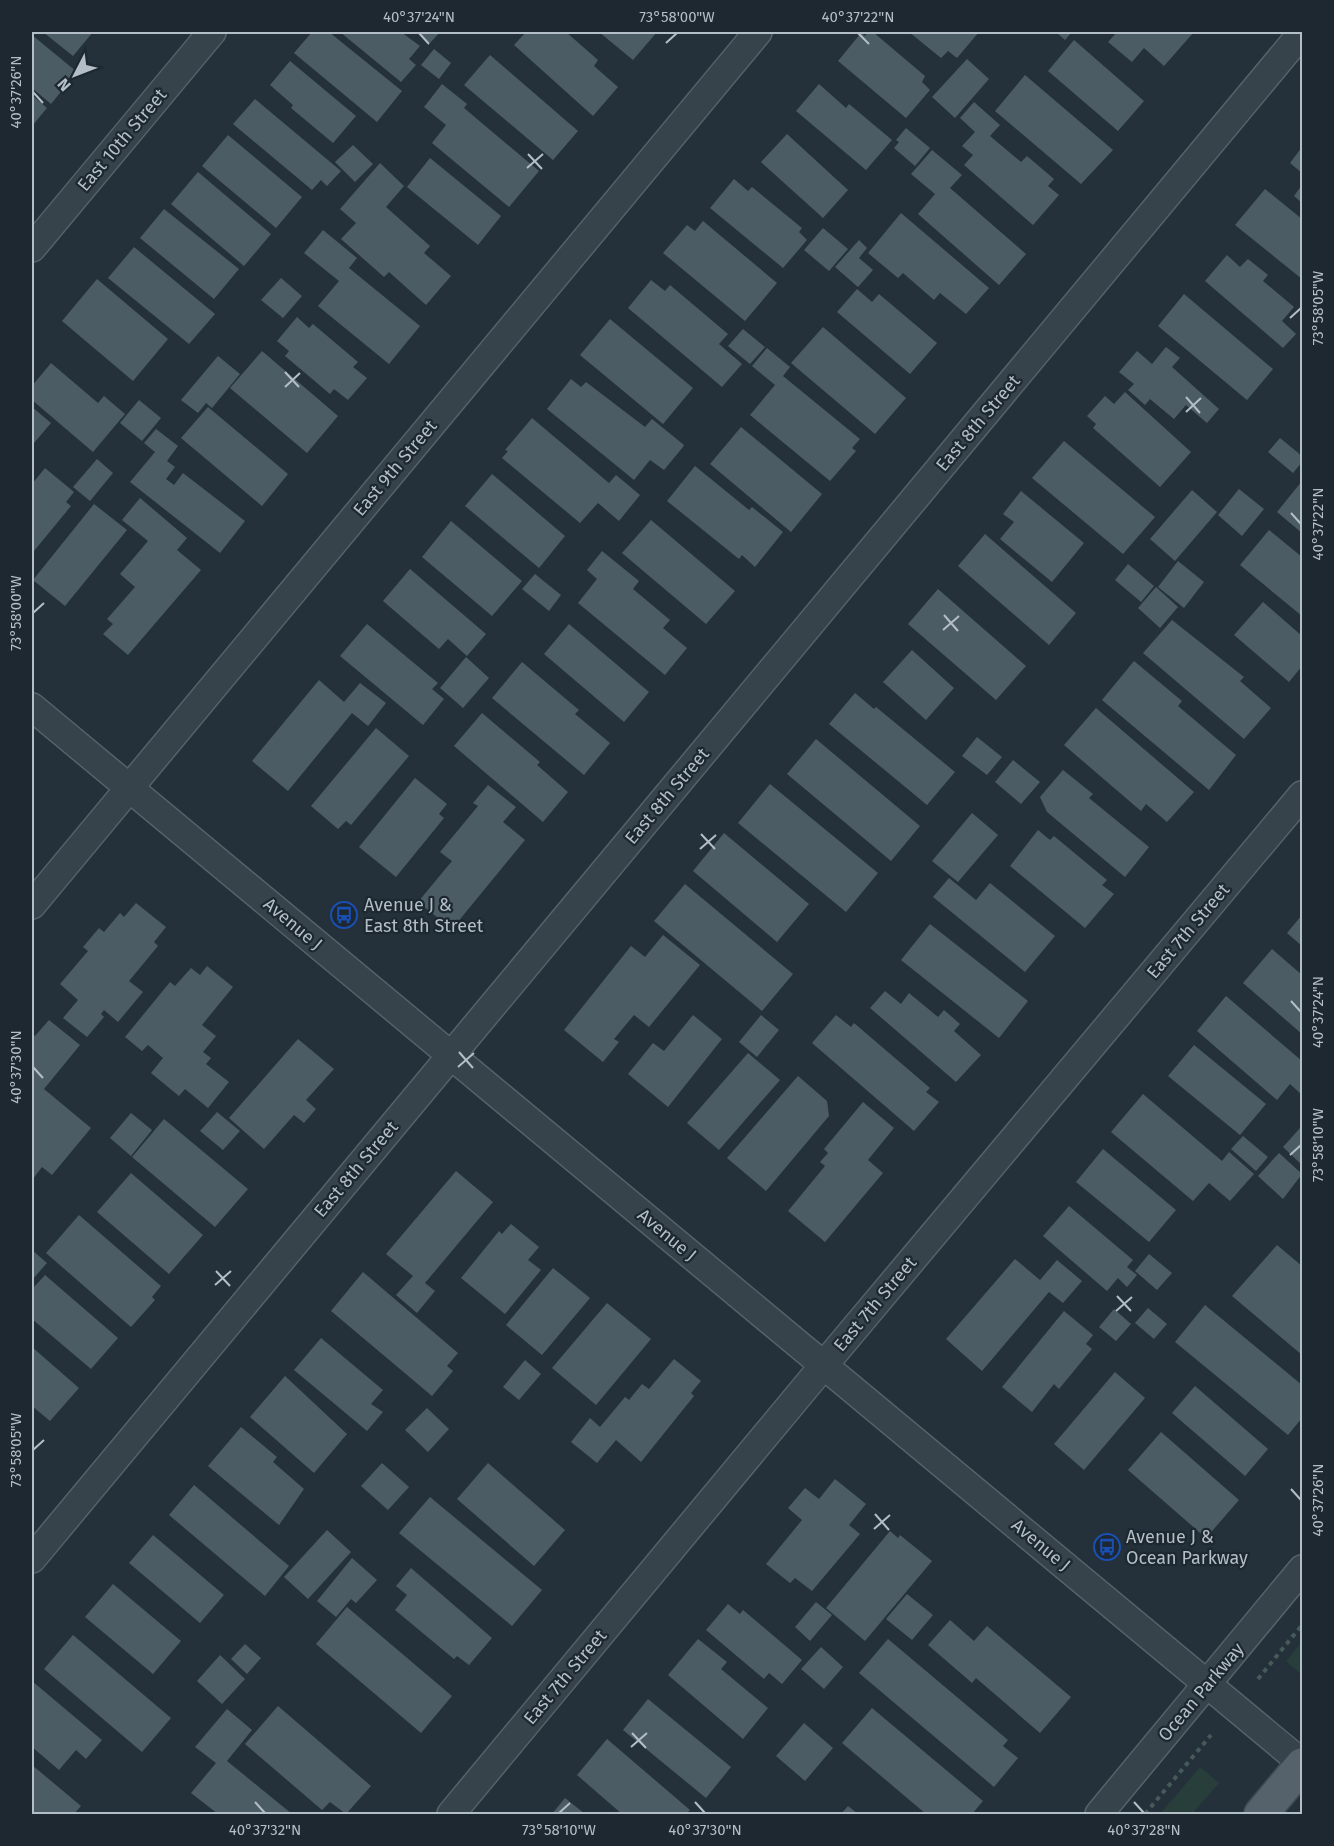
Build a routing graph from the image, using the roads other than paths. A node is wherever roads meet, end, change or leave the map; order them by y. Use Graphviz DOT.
graph roads {
  1 [pos="212,32"];
  2 [pos="758,32"];
  3 [pos="1302,33"];
  4 [pos="32,248"];
  5 [pos="32,707"];
  6 [pos="129,788"];
  7 [pos="1302,795"];
  8 [pos="32,905"];
  9 [pos="451,1056"];
  10 [pos="824,1365"];
  11 [pos="32,1559"];
  12 [pos="1302,1569"];
  13 [pos="1208,1684"];
  14 [pos="1302,1764"];
  15 [pos="451,1815"];
  16 [pos="1099,1815"];
  17 [pos="1261,1815"];
  1 -- 4 [label="street, East 10th Street"];
  2 -- 6 [label="street, East 9th Street"];
  3 -- 9 [label="street, East 8th Street"];
  5 -- 6 [label="street, Avenue J"];
  6 -- 8 [label="street, East 9th Street"];
  6 -- 9 [label="street, Avenue J"];
  7 -- 10 [label="street, East 7th Street"];
  9 -- 10 [label="street, Avenue J"];
  9 -- 11 [label="street, East 8th Street"];
  10 -- 13 [label="street, Avenue J"];
  10 -- 15 [label="street, East 7th Street"];
  12 -- 13 [label="street, Ocean Parkway"];
  13 -- 14 [label="street, Avenue J"];
  13 -- 16 [label="street, Ocean Parkway"];
  14 -- 17 [label="main road"];
}
